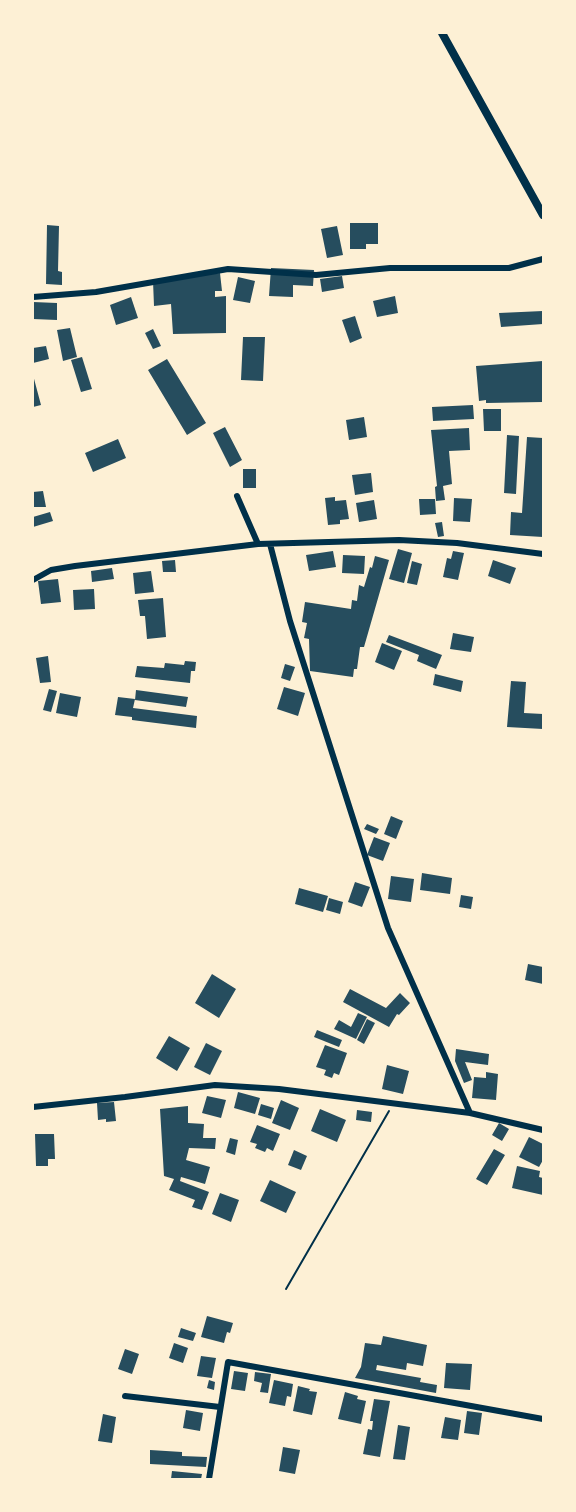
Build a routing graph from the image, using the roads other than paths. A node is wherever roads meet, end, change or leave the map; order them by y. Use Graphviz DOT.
graph roads {
  1 [pos="442,33"];
  2 [pos="543,215"];
  3 [pos="543,259"];
  4 [pos="33,297"];
  5 [pos="237,496"];
  6 [pos="258,544"];
  7 [pos="270,544"];
  8 [pos="543,554"];
  9 [pos="33,580"];
  10 [pos="33,1107"];
  11 [pos="470,1113"];
  12 [pos="543,1130"];
  13 [pos="124,1396"];
  14 [pos="220,1407"];
  15 [pos="543,1419"];
  16 [pos="209,1479"];
  1 -- 2 [label="street"];
  3 -- 4 [label="street"];
  5 -- 6 [label="street"];
  6 -- 7 [label="street"];
  6 -- 9 [label="street"];
  7 -- 8 [label="street"];
  7 -- 11 [label="street"];
  10 -- 11 [label="street"];
  11 -- 12 [label="street"];
  13 -- 14 [label="street"];
  14 -- 15 [label="street"];
  14 -- 16 [label="street"];
}
